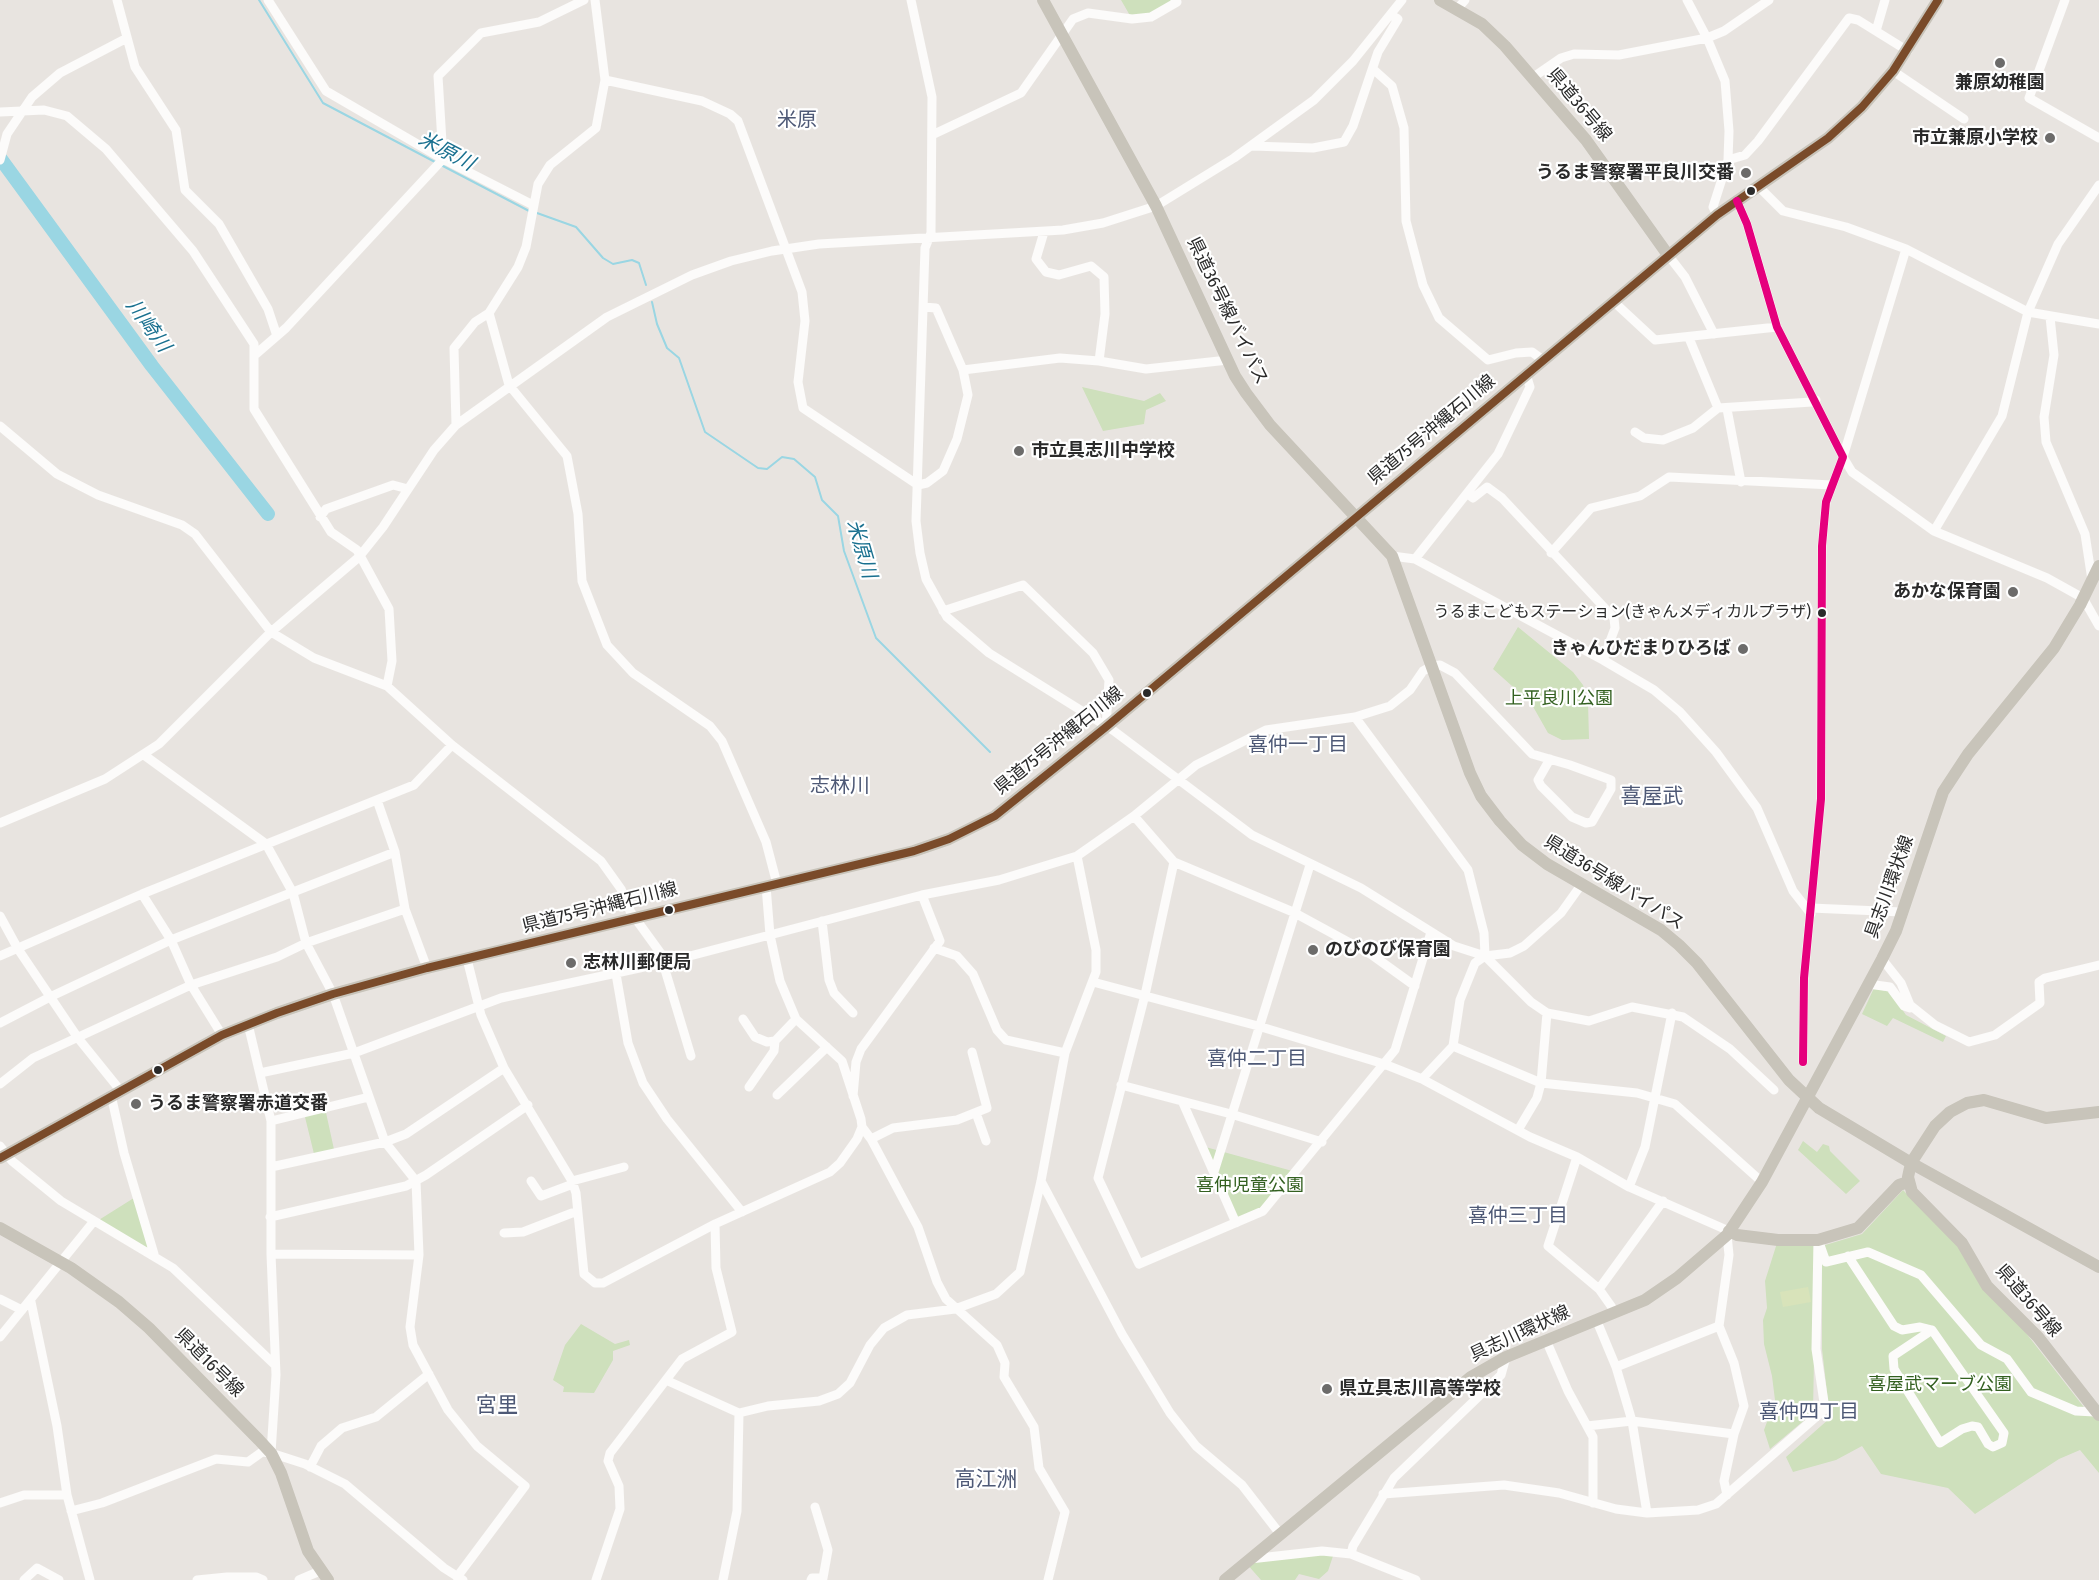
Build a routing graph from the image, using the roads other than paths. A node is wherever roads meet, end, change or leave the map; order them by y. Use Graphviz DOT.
graph roads {
  1 [pos="117,0"];
  2 [pos="268,0"];
  3 [pos="584,0"];
  4 [pos="595,0"];
  5 [pos="910,0"];
  6 [pos="1043,0"];
  7 [pos="1175,0"];
  8 [pos="1402,0"];
  9 [pos="1440,0"];
  10 [pos="1687,0"];
  11 [pos="1769,0"];
  12 [pos="1885,0"];
  13 [pos="1938,0"];
  14 [pos="2065,0"];
  15 [pos="1461,4"];
  16 [pos="1391,15"];
  17 [pos="1876,31"];
  18 [pos="1063,35"];
  19 [pos="127,38"];
  20 [pos="1707,38"];
  21 [pos="1908,51"];
  22 [pos="1373,69"];
  23 [pos="1893,71"];
  24 [pos="1533,78"];
  25 [pos="605,80"];
  26 [pos="21,110"];
  27 [pos="0,112"];
  28 [pos="1964,119"];
  29 [pos="932,135"];
  30 [pos="2099,138"];
  31 [pos="1252,146"];
  32 [pos="0,160"];
  33 [pos="1728,160"];
  34 [pos="440,161"];
  35 [pos="2099,185"];
  36 [pos="1758,186"];
  37 [pos="1737,201"];
  38 [pos="1156,206"];
  39 [pos="533,210"];
  40 [pos="1717,215"];
  41 [pos="1044,232"];
  42 [pos="928,240"];
  43 [pos="788,249"];
  44 [pos="1906,249"];
  45 [pos="1668,255"];
  46 [pos="1613,301"];
  47 [pos="924,307"];
  48 [pos="2028,312"];
  49 [pos="489,313"];
  50 [pos="2050,317"];
  51 [pos="2099,324"];
  52 [pos="1778,327"];
  53 [pos="1714,334"];
  54 [pos="277,336"];
  55 [pos="1689,338"];
  56 [pos="256,354"];
  57 [pos="1228,360"];
  58 [pos="1543,360"];
  59 [pos="1099,361"];
  60 [pos="963,370"];
  61 [pos="1526,374"];
  62 [pos="508,386"];
  63 [pos="1816,400"];
  64 [pos="1722,409"];
  65 [pos="456,425"];
  66 [pos="0,426"];
  67 [pos="1635,432"];
  68 [pos="1843,458"];
  69 [pos="1741,482"];
  70 [pos="918,485"];
  71 [pos="1832,485"];
  72 [pos="408,489"];
  73 [pos="1468,494"];
  74 [pos="1356,516"];
  75 [pos="320,517"];
  76 [pos="1934,531"];
  77 [pos="1551,553"];
  78 [pos="1392,556"];
  79 [pos="360,557"];
  80 [pos="1414,559"];
  81 [pos="2099,566"];
  82 [pos="2092,580"];
  83 [pos="2084,598"];
  84 [pos="943,611"];
  85 [pos="2097,620"];
  86 [pos="271,632"];
  87 [pos="1603,660"];
  88 [pos="1432,666"];
  89 [pos="387,686"];
  90 [pos="1355,717"];
  91 [pos="1106,726"];
  92 [pos="452,745"];
  93 [pos="144,756"];
  94 [pos="1550,759"];
  95 [pos="1177,779"];
  96 [pos="377,800"];
  97 [pos="1134,816"];
  98 [pos="0,823"];
  99 [pos="266,844"];
  100 [pos="395,852"];
  101 [pos="1077,856"];
  102 [pos="1174,862"];
  103 [pos="1310,864"];
  104 [pos="772,885"];
  105 [pos="1581,885"];
  106 [pos="293,893"];
  107 [pos="142,894"];
  108 [pos="922,895"];
  109 [pos="405,909"];
  110 [pos="1811,911"];
  111 [pos="1293,912"];
  112 [pos="1902,912"];
  113 [pos="0,916"];
  114 [pos="635,918"];
  115 [pos="822,921"];
  116 [pos="1431,932"];
  117 [pos="770,935"];
  118 [pos="171,940"];
  119 [pos="306,944"];
  120 [pos="934,948"];
  121 [pos="18,949"];
  122 [pos="0,956"];
  123 [pos="1485,956"];
  124 [pos="467,959"];
  125 [pos="1882,959"];
  126 [pos="665,963"];
  127 [pos="2099,965"];
  128 [pos="427,968"];
  129 [pos="616,974"];
  130 [pos="1093,982"];
  131 [pos="1868,984"];
  132 [pos="191,985"];
  133 [pos="1415,986"];
  134 [pos="333,994"];
  135 [pos="1145,995"];
  136 [pos="52,996"];
  137 [pos="480,1006"];
  138 [pos="1918,1012"];
  139 [pos="853,1013"];
  140 [pos="1547,1013"];
  141 [pos="1672,1013"];
  142 [pos="743,1019"];
  143 [pos="796,1019"];
  144 [pos="0,1023"];
  145 [pos="248,1024"];
  146 [pos="1258,1026"];
  147 [pos="222,1035"];
  148 [pos="78,1038"];
  149 [pos="775,1041"];
  150 [pos="1453,1046"];
  151 [pos="826,1047"];
  152 [pos="972,1052"];
  153 [pos="354,1053"];
  154 [pos="1065,1053"];
  155 [pos="691,1056"];
  156 [pos="1803,1062"];
  157 [pos="1384,1064"];
  158 [pos="504,1068"];
  159 [pos="261,1073"];
  160 [pos="1422,1080"];
  161 [pos="1541,1083"];
  162 [pos="0,1084"];
  163 [pos="1121,1085"];
  164 [pos="749,1087"];
  165 [pos="1774,1090"];
  166 [pos="116,1093"];
  167 [pos="777,1095"];
  168 [pos="369,1097"];
  169 [pos="1655,1097"];
  170 [pos="1807,1098"];
  171 [pos="852,1099"];
  172 [pos="1183,1103"];
  173 [pos="528,1105"];
  174 [pos="2099,1112"];
  175 [pos="976,1113"];
  176 [pos="1231,1114"];
  177 [pos="271,1120"];
  178 [pos="862,1128"];
  179 [pos="1518,1130"];
  180 [pos="871,1139"];
  181 [pos="385,1142"];
  182 [pos="986,1142"];
  183 [pos="1322,1142"];
  184 [pos="2,1152"];
  185 [pos="1577,1157"];
  186 [pos="1911,1163"];
  187 [pos="271,1167"];
  188 [pos="624,1167"];
  189 [pos="1214,1172"];
  190 [pos="416,1181"];
  191 [pos="531,1181"];
  192 [pos="1041,1181"];
  193 [pos="1762,1182"];
  194 [pos="1908,1182"];
  195 [pos="573,1183"];
  196 [pos="1629,1187"];
  197 [pos="1663,1201"];
  198 [pos="742,1212"];
  199 [pos="578,1213"];
  200 [pos="270,1217"];
  201 [pos="94,1221"];
  202 [pos="1236,1223"];
  203 [pos="715,1224"];
  204 [pos="0,1228"];
  205 [pos="504,1233"];
  206 [pos="1728,1233"];
  207 [pos="1818,1240"];
  208 [pos="154,1254"];
  209 [pos="271,1254"];
  210 [pos="419,1255"];
  211 [pos="1848,1256"];
  212 [pos="60,1262"];
  213 [pos="2099,1267"];
  214 [pos="1599,1289"];
  215 [pos="0,1299"];
  216 [pos="31,1302"];
  217 [pos="955,1309"];
  218 [pos="22,1310"];
  219 [pos="1616,1313"];
  220 [pos="1596,1319"];
  221 [pos="1719,1326"];
  222 [pos="1932,1330"];
  223 [pos="0,1337"];
  224 [pos="1546,1340"];
  225 [pos="1506,1358"];
  226 [pos="274,1364"];
  227 [pos="1616,1367"];
  228 [pos="429,1374"];
  229 [pos="668,1381"];
  230 [pos="739,1413"];
  231 [pos="2097,1413"];
  232 [pos="1632,1420"];
  233 [pos="1587,1425"];
  234 [pos="1734,1434"];
  235 [pos="271,1453"];
  236 [pos="310,1467"];
  237 [pos="1383,1494"];
  238 [pos="67,1495"];
  239 [pos="1727,1495"];
  240 [pos="0,1503"];
  241 [pos="1593,1503"];
  242 [pos="816,1507"];
  243 [pos="71,1511"];
  244 [pos="1647,1513"];
  245 [pos="1280,1534"];
  246 [pos="1351,1554"];
  247 [pos="1250,1559"];
  248 [pos="324,1575"];
  249 [pos="455,1578"];
  250 [pos="24,1580"];
  251 [pos="59,1580"];
  252 [pos="90,1580"];
  253 [pos="197,1580"];
  254 [pos="263,1580"];
  255 [pos="299,1580"];
  256 [pos="596,1580"];
  257 [pos="723,1580"];
  258 [pos="811,1580"];
  259 [pos="1048,1580"];
  260 [pos="1225,1580"];
  261 [pos="1416,1580"];
  1 -- 19 [label="street"];
  2 -- 34 [label="street"];
  3 -- 34 [label="street"];
  4 -- 25 [label="street"];
  5 -- 29 [label="street"];
  6 -- 18 [label="main road, 県道36号線バイパス"];
  7 -- 18 [label="street"];
  8 -- 16 [label="street"];
  9 -- 15 [label="main road, 県道36号線"];
  10 -- 20 [label="street"];
  11 -- 20 [label="street"];
  12 -- 17 [label="street"];
  13 -- 21 [label="main road, 県道75号沖縄石川線"];
  14 -- 30 [label="street"];
  15 -- 24 [label="main road, 県道36号線"];
  16 -- 22 [label="street"];
  16 -- 31 [label="street"];
  17 -- 21 [label="street"];
  17 -- 33 [label="street"];
  18 -- 29 [label="street"];
  18 -- 38 [label="main road, 県道36号線バイパス"];
  19 -- 26 [label="street"];
  19 -- 54 [label="street"];
  20 -- 24 [label="street"];
  20 -- 33 [label="street"];
  21 -- 23 [label="main road, 県道75号沖縄石川線"];
  22 -- 31 [label="street"];
  22 -- 58 [label="street"];
  23 -- 28 [label="street"];
  23 -- 36 [label="main road, 県道75号沖縄石川線"];
  24 -- 45 [label="main road, 県道36号線"];
  25 -- 39 [label="street"];
  25 -- 43 [label="street"];
  26 -- 27 [label="street"];
  26 -- 32 [label="street"];
  26 -- 56 [label="street"];
  29 -- 42 [label="street"];
  31 -- 38 [label="street"];
  33 -- 40 [label="street"];
  34 -- 39 [label="street"];
  34 -- 54 [label="street"];
  35 -- 48 [label="street"];
  36 -- 37 [label="main road, 県道75号沖縄石川線"];
  36 -- 44 [label="street"];
  37 -- 40 [label="main road, 県道75号沖縄石川線"];
  37 -- 52 [label="street"];
  38 -- 41 [label="street"];
  38 -- 57 [label="main road, 県道36号線バイパス"];
  39 -- 49 [label="street"];
  40 -- 45 [label="main road, 県道75号沖縄石川線"];
  41 -- 42 [label="street"];
  41 -- 59 [label="street"];
  42 -- 43 [label="street"];
  42 -- 47 [label="street"];
  43 -- 62 [label="street"];
  43 -- 70 [label="street"];
  44 -- 48 [label="street"];
  44 -- 68 [label="street"];
  45 -- 46 [label="main road, 県道75号沖縄石川線"];
  45 -- 53 [label="street"];
  46 -- 55 [label="street"];
  46 -- 58 [label="main road, 県道75号沖縄石川線"];
  47 -- 60 [label="street"];
  47 -- 70 [label="street"];
  48 -- 50 [label="street"];
  48 -- 76 [label="street"];
  49 -- 62 [label="street"];
  49 -- 65 [label="street"];
  50 -- 51 [label="street"];
  50 -- 82 [label="street"];
  52 -- 53 [label="street"];
  52 -- 63 [label="street"];
  53 -- 55 [label="street"];
  54 -- 56 [label="street"];
  55 -- 64 [label="street"];
  56 -- 75 [label="street"];
  57 -- 59 [label="street"];
  57 -- 74 [label="main road, 県道36号線バイパス"];
  58 -- 61 [label="main road, 県道75号沖縄石川線"];
  59 -- 60 [label="street"];
  60 -- 70 [label="street"];
  61 -- 73 [label="street"];
  61 -- 74 [label="main road, 県道75号沖縄石川線"];
  62 -- 65 [label="street"];
  62 -- 104 [label="street"];
  63 -- 64 [label="street"];
  63 -- 68 [label="street"];
  64 -- 67 [label="street"];
  64 -- 69 [label="street"];
  65 -- 72 [label="street"];
  66 -- 86 [label="street"];
  68 -- 71 [label="street"];
  68 -- 76 [label="street"];
  69 -- 71 [label="street"];
  69 -- 77 [label="street"];
  70 -- 84 [label="street"];
  71 -- 110 [label="street"];
  72 -- 75 [label="street"];
  72 -- 79 [label="street"];
  73 -- 77 [label="street"];
  73 -- 80 [label="street"];
  74 -- 78 [label="main road, 県道36号線バイパス"];
  74 -- 91 [label="main road, 県道75号沖縄石川線"];
  75 -- 79 [label="street"];
  76 -- 83 [label="street"];
  77 -- 87 [label="street"];
  78 -- 80 [label="street"];
  78 -- 88 [label="main road, 県道36号線バイパス"];
  79 -- 86 [label="street"];
  79 -- 89 [label="street"];
  80 -- 87 [label="street"];
  81 -- 82 [label="main road, 具志川環状線"];
  82 -- 83 [label="main road, 具志川環状線"];
  83 -- 85 [label="street"];
  83 -- 112 [label="main road, 具志川環状線"];
  84 -- 91 [label="street"];
  84 -- 91 [label="street"];
  86 -- 89 [label="street"];
  86 -- 93 [label="street"];
  87 -- 110 [label="street"];
  88 -- 90 [label="street"];
  88 -- 94 [label="street"];
  88 -- 105 [label="main road, 県道36号線バイパス"];
  89 -- 92 [label="street"];
  90 -- 95 [label="street"];
  90 -- 123 [label="street"];
  91 -- 95 [label="street"];
  91 -- 104 [label="main road, 県道75号沖縄石川線"];
  92 -- 96 [label="street"];
  92 -- 114 [label="street"];
  93 -- 98 [label="street"];
  93 -- 99 [label="street"];
  94 -- 94 [label="street"];
  95 -- 97 [label="street"];
  95 -- 103 [label="street"];
  96 -- 99 [label="street"];
  96 -- 100 [label="street"];
  97 -- 101 [label="street"];
  97 -- 102 [label="street"];
  99 -- 106 [label="street"];
  99 -- 107 [label="street"];
  100 -- 106 [label="street"];
  100 -- 109 [label="street"];
  101 -- 108 [label="street"];
  101 -- 130 [label="street"];
  102 -- 111 [label="street"];
  102 -- 135 [label="street"];
  103 -- 111 [label="street"];
  103 -- 116 [label="street"];
  104 -- 114 [label="main road, 県道75号沖縄石川線"];
  104 -- 117 [label="street"];
  105 -- 123 [label="street"];
  105 -- 170 [label="main road, 県道36号線バイパス"];
  106 -- 118 [label="street"];
  106 -- 119 [label="street"];
  107 -- 118 [label="street"];
  107 -- 121 [label="street"];
  108 -- 115 [label="street"];
  108 -- 120 [label="street"];
  109 -- 119 [label="street"];
  109 -- 128 [label="street"];
  110 -- 112 [label="street"];
  110 -- 156 [label="street"];
  111 -- 133 [label="street"];
  111 -- 146 [label="street"];
  112 -- 125 [label="main road, 具志川環状線"];
  113 -- 121 [label="street"];
  114 -- 124 [label="main road, 県道75号沖縄石川線"];
  114 -- 126 [label="street"];
  115 -- 117 [label="street"];
  115 -- 139 [label="street"];
  116 -- 123 [label="street"];
  116 -- 133 [label="street"];
  117 -- 126 [label="street"];
  117 -- 143 [label="street"];
  118 -- 132 [label="street"];
  118 -- 136 [label="street"];
  119 -- 132 [label="street"];
  119 -- 134 [label="street"];
  120 -- 154 [label="street"];
  120 -- 171 [label="street"];
  121 -- 122 [label="street"];
  121 -- 136 [label="street"];
  123 -- 140 [label="street"];
  123 -- 150 [label="street"];
  124 -- 128 [label="main road, 県道75号沖縄石川線"];
  124 -- 137 [label="street"];
  125 -- 131 [label="main road, 具志川環状線"];
  125 -- 138 [label="street"];
  126 -- 129 [label="street"];
  126 -- 155 [label="street"];
  127 -- 138 [label="street"];
  128 -- 134 [label="main road, 県道75号沖縄石川線"];
  129 -- 137 [label="street"];
  129 -- 198 [label="street"];
  130 -- 135 [label="street"];
  130 -- 154 [label="street"];
  131 -- 138 [label="street"];
  131 -- 170 [label="main road, 具志川環状線"];
  132 -- 147 [label="street"];
  132 -- 148 [label="street"];
  133 -- 157 [label="street"];
  134 -- 145 [label="main road, 県道75号沖縄石川線"];
  134 -- 153 [label="street"];
  135 -- 146 [label="street"];
  135 -- 163 [label="street"];
  136 -- 144 [label="street"];
  136 -- 148 [label="street"];
  137 -- 153 [label="street"];
  137 -- 158 [label="street"];
  140 -- 141 [label="street"];
  140 -- 161 [label="street"];
  141 -- 165 [label="street"];
  141 -- 169 [label="street"];
  142 -- 149 [label="street"];
  143 -- 149 [label="street"];
  143 -- 151 [label="street"];
  145 -- 147 [label="main road, 県道75号沖縄石川線"];
  145 -- 159 [label="street"];
  146 -- 157 [label="street"];
  146 -- 176 [label="street"];
  147 -- 166 [label="main road, 県道75号沖縄石川線"];
  148 -- 162 [label="street"];
  148 -- 166 [label="street"];
  149 -- 164 [label="street"];
  150 -- 160 [label="street"];
  150 -- 161 [label="street"];
  151 -- 167 [label="street"];
  151 -- 171 [label="street"];
  152 -- 175 [label="street"];
  153 -- 159 [label="street"];
  153 -- 168 [label="street"];
  154 -- 192 [label="street"];
  157 -- 160 [label="street"];
  157 -- 183 [label="street"];
  158 -- 173 [label="street"];
  158 -- 181 [label="street"];
  159 -- 177 [label="street"];
  160 -- 179 [label="street"];
  161 -- 169 [label="street"];
  161 -- 179 [label="street"];
  163 -- 172 [label="street"];
  163 -- 202 [label="street"];
  166 -- 184 [label="main road, 県道75号沖縄石川線"];
  166 -- 208 [label="street"];
  168 -- 177 [label="street"];
  168 -- 181 [label="street"];
  169 -- 193 [label="street"];
  169 -- 196 [label="street"];
  170 -- 186 [label="main road"];
  170 -- 193 [label="main road, 具志川環状線"];
  171 -- 178 [label="street"];
  172 -- 176 [label="street"];
  172 -- 189 [label="street"];
  173 -- 190 [label="street"];
  173 -- 195 [label="street"];
  174 -- 186 [label="main road"];
  175 -- 180 [label="street"];
  175 -- 182 [label="street"];
  176 -- 183 [label="street"];
  176 -- 189 [label="street"];
  177 -- 187 [label="street"];
  178 -- 180 [label="street"];
  178 -- 198 [label="street"];
  179 -- 185 [label="street"];
  180 -- 217 [label="street"];
  181 -- 187 [label="street"];
  181 -- 190 [label="street"];
  183 -- 202 [label="street"];
  184 -- 201 [label="street"];
  185 -- 196 [label="street"];
  185 -- 214 [label="street"];
  186 -- 194 [label="main road"];
  186 -- 213 [label="main road"];
  187 -- 200 [label="street"];
  188 -- 195 [label="street"];
  189 -- 202 [label="street"];
  190 -- 200 [label="street"];
  190 -- 210 [label="street"];
  191 -- 195 [label="street"];
  192 -- 217 [label="street"];
  192 -- 245 [label="street"];
  193 -- 206 [label="main road, 具志川環状線"];
  194 -- 207 [label="main road"];
  194 -- 231 [label="main road, 県道36号線"];
  195 -- 199 [label="street"];
  196 -- 197 [label="street"];
  197 -- 206 [label="street"];
  197 -- 214 [label="street"];
  198 -- 203 [label="street"];
  199 -- 203 [label="street"];
  199 -- 205 [label="street"];
  200 -- 209 [label="street"];
  201 -- 208 [label="street"];
  201 -- 212 [label="street"];
  203 -- 229 [label="street"];
  204 -- 212 [label="main road, 県道16号線"];
  206 -- 207 [label="main road"];
  206 -- 219 [label="main road, 具志川環状線"];
  206 -- 221 [label="street"];
  207 -- 211 [label="street"];
  207 -- 239 [label="street"];
  208 -- 226 [label="street"];
  209 -- 210 [label="street"];
  209 -- 226 [label="street"];
  210 -- 228 [label="street"];
  211 -- 222 [label="street"];
  211 -- 231 [label="street"];
  212 -- 216 [label="street"];
  212 -- 235 [label="main road, 県道16号線"];
  214 -- 219 [label="street"];
  215 -- 218 [label="street"];
  216 -- 218 [label="street"];
  216 -- 238 [label="street"];
  217 -- 230 [label="street"];
  217 -- 259 [label="street"];
  218 -- 223 [label="street"];
  219 -- 220 [label="main road, 具志川環状線"];
  220 -- 224 [label="main road, 具志川環状線"];
  220 -- 227 [label="street"];
  221 -- 227 [label="street"];
  221 -- 234 [label="street"];
  222 -- 222 [label="street"];
  224 -- 225 [label="main road, 具志川環状線"];
  224 -- 233 [label="street"];
  225 -- 237 [label="street"];
  225 -- 245 [label="main road, 具志川環状線"];
  226 -- 235 [label="street"];
  227 -- 232 [label="street"];
  228 -- 236 [label="street"];
  228 -- 249 [label="street"];
  229 -- 230 [label="street"];
  229 -- 256 [label="street"];
  230 -- 257 [label="street"];
  232 -- 233 [label="street"];
  232 -- 234 [label="street"];
  232 -- 244 [label="street"];
  233 -- 241 [label="street"];
  234 -- 239 [label="street"];
  235 -- 236 [label="street"];
  235 -- 243 [label="street"];
  235 -- 248 [label="main road, 県道16号線"];
  236 -- 249 [label="street"];
  237 -- 241 [label="street"];
  237 -- 246 [label="street"];
  238 -- 240 [label="street"];
  238 -- 243 [label="street"];
  239 -- 244 [label="street"];
  241 -- 244 [label="street"];
  242 -- 258 [label="street"];
  243 -- 252 [label="street"];
  245 -- 247 [label="main road, 具志川環状線"];
  246 -- 247 [label="street"];
  246 -- 261 [label="street"];
  247 -- 260 [label="main road, 具志川環状線"];
  248 -- 255 [label="street"];
  250 -- 251 [label="street"];
  253 -- 254 [label="street"];
}
